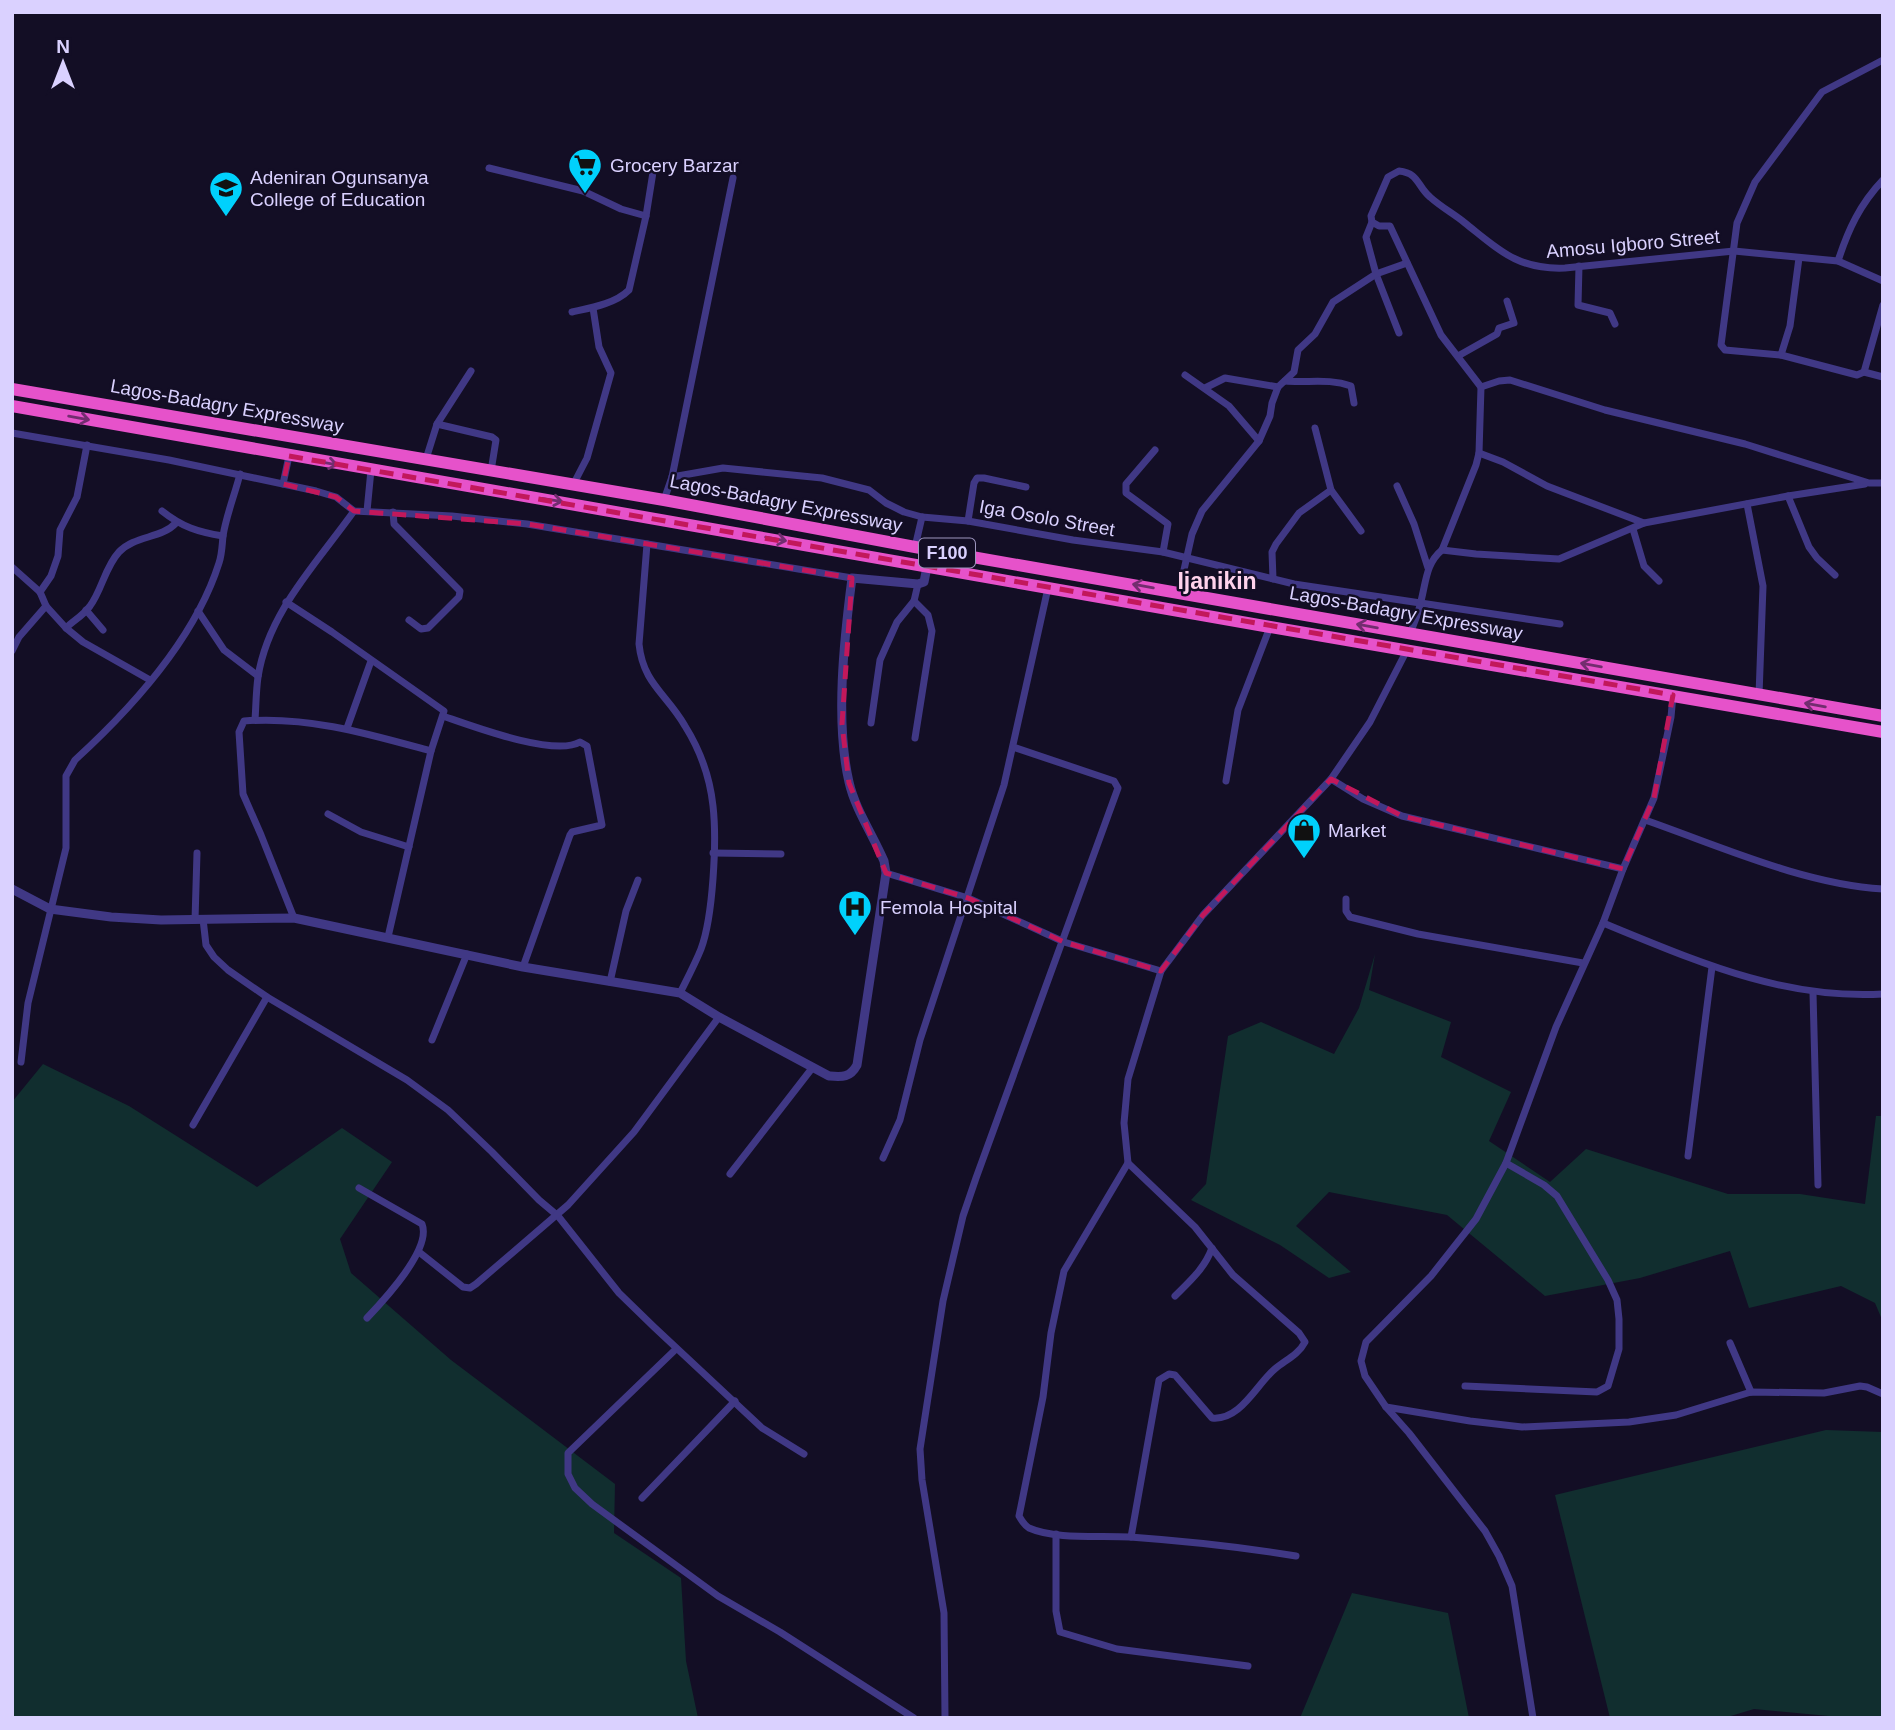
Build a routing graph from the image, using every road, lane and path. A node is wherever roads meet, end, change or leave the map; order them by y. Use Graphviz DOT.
graph roads {
  1 [pos="1883,60"];
  2 [pos="654,166"];
  3 [pos="489,169"];
  4 [pos="733,178"];
  5 [pos="1883,180"];
  6 [pos="646,216"];
  7 [pos="1372,222"];
  8 [pos="1734,251"];
  9 [pos="1799,258"];
  10 [pos="1838,261"];
  11 [pos="1407,262"];
  12 [pos="1579,266"];
  13 [pos="1376,274"];
  14 [pos="1883,281"];
  15 [pos="1507,301"];
  16 [pos="1883,305"];
  17 [pos="593,308"];
  18 [pos="572,313"];
  19 [pos="1615,324"];
  20 [pos="1399,333"];
  21 [pos="1781,355"];
  22 [pos="1458,356"];
  23 [pos="471,371"];
  24 [pos="1864,372"];
  25 [pos="1185,375"];
  26 [pos="1883,377"];
  27 [pos="1282,384"];
  28 [pos="1481,387"];
  29 [pos="12,388"];
  30 [pos="1205,388"];
  31 [pos="1354,403"];
  32 [pos="12,406"];
  33 [pos="437,424"];
  34 [pos="1315,428"];
  35 [pos="12,433"];
  36 [pos="1259,441"];
  37 [pos="87,445"];
  38 [pos="1155,450"];
  39 [pos="1479,453"];
  40 [pos="289,456"];
  41 [pos="426,459"];
  42 [pos="370,470"];
  43 [pos="491,471"];
  44 [pos="240,474"];
  45 [pos="672,477"];
  46 [pos="1869,483"];
  47 [pos="1883,483"];
  48 [pos="283,484"];
  49 [pos="573,486"];
  50 [pos="1027,486"];
  51 [pos="1397,486"];
  52 [pos="1331,490"];
  53 [pos="1788,496"];
  54 [pos="664,500"];
  55 [pos="1747,504"];
  56 [pos="162,511"];
  57 [pos="354,511"];
  58 [pos="367,511"];
  59 [pos="393,512"];
  60 [pos="922,517"];
  61 [pos="968,521"];
  62 [pos="176,523"];
  63 [pos="1644,523"];
  64 [pos="1633,529"];
  65 [pos="1361,531"];
  66 [pos="223,536"];
  67 [pos="647,544"];
  68 [pos="915,547"];
  69 [pos="1442,550"];
  70 [pos="1163,552"];
  71 [pos="1188,559"];
  72 [pos="12,567"];
  73 [pos="927,567"];
  74 [pos="1428,568"];
  75 [pos="1835,575"];
  76 [pos="852,578"];
  77 [pos="1273,579"];
  78 [pos="1659,581"];
  79 [pos="918,584"];
  80 [pos="1048,588"];
  81 [pos="40,592"];
  82 [pos="1178,592"];
  83 [pos="914,601"];
  84 [pos="286,602"];
  85 [pos="1421,604"];
  86 [pos="46,606"];
  87 [pos="86,611"];
  88 [pos="198,611"];
  89 [pos="409,620"];
  90 [pos="1560,624"];
  91 [pos="1270,627"];
  92 [pos="65,628"];
  93 [pos="103,630"];
  94 [pos="16,634"];
  95 [pos="1410,634"];
  96 [pos="1407,650"];
  97 [pos="12,652"];
  98 [pos="371,661"];
  99 [pos="258,676"];
  100 [pos="150,680"];
  101 [pos="1672,695"];
  102 [pos="1759,695"];
  103 [pos="443,716"];
  104 [pos="1883,716"];
  105 [pos="255,720"];
  106 [pos="871,723"];
  107 [pos="347,728"];
  108 [pos="1883,732"];
  109 [pos="915,738"];
  110 [pos="1013,747"];
  111 [pos="431,751"];
  112 [pos="1331,779"];
  113 [pos="1226,781"];
  114 [pos="328,814"];
  115 [pos="1645,820"];
  116 [pos="409,847"];
  117 [pos="197,853"];
  118 [pos="713,853"];
  119 [pos="781,855"];
  120 [pos="1623,869"];
  121 [pos="886,873"];
  122 [pos="638,880"];
  123 [pos="12,889"];
  124 [pos="1883,889"];
  125 [pos="968,898"];
  126 [pos="1346,899"];
  127 [pos="50,909"];
  128 [pos="294,918"];
  129 [pos="199,920"];
  130 [pos="1603,923"];
  131 [pos="388,937"];
  132 [pos="1064,942"];
  133 [pos="467,954"];
  134 [pos="1583,963"];
  135 [pos="523,968"];
  136 [pos="1712,968"];
  137 [pos="1161,971"];
  138 [pos="610,982"];
  139 [pos="680,993"];
  140 [pos="1813,993"];
  141 [pos="1883,994"];
  142 [pos="267,997"];
  143 [pos="719,1017"];
  144 [pos="432,1040"];
  145 [pos="21,1062"];
  146 [pos="813,1067"];
  147 [pos="193,1125"];
  148 [pos="1688,1156"];
  149 [pos="883,1158"];
  150 [pos="1128,1163"];
  151 [pos="1506,1163"];
  152 [pos="730,1174"];
  153 [pos="1818,1185"];
  154 [pos="359,1188"];
  155 [pos="558,1216"];
  156 [pos="1212,1248"];
  157 [pos="419,1252"];
  158 [pos="1175,1296"];
  159 [pos="366,1318"];
  160 [pos="1730,1343"];
  161 [pos="677,1349"];
  162 [pos="1465,1386"];
  163 [pos="1751,1392"];
  164 [pos="1883,1394"];
  165 [pos="735,1401"];
  166 [pos="1385,1407"];
  167 [pos="804,1454"];
  168 [pos="642,1498"];
  169 [pos="1056,1534"];
  170 [pos="1131,1537"];
  171 [pos="1296,1556"];
  172 [pos="1248,1666"];
  173 [pos="914,1718"];
  174 [pos="945,1718"];
  175 [pos="1533,1718"];
  1 -- 8 [label="street"];
  2 -- 6 [label="street"];
  3 -- 6 [label="street"];
  4 -- 45 [label="street"];
  5 -- 10 [label="street"];
  6 -- 17 [label="street"];
  7 -- 11 [label="street"];
  7 -- 12 [label="street, Amosu Igboro Street"];
  7 -- 13 [label="street"];
  8 -- 9 [label="street, Amosu Igboro Street"];
  8 -- 12 [label="street, Amosu Igboro Street"];
  8 -- 21 [label="street"];
  9 -- 10 [label="street, Amosu Igboro Street"];
  9 -- 21 [label="street"];
  10 -- 14 [label="street, Amosu Igboro Street"];
  11 -- 13 [label="street"];
  11 -- 22 [label="street"];
  12 -- 19 [label="street"];
  13 -- 20 [label="street"];
  13 -- 27 [label="street"];
  15 -- 22 [label="street"];
  16 -- 24 [label="street"];
  17 -- 18 [label="street"];
  17 -- 49 [label="street"];
  21 -- 24 [label="street"];
  22 -- 28 [label="street"];
  23 -- 33 [label="street"];
  24 -- 26 [label="street"];
  25 -- 30 [label="street"];
  27 -- 30 [label="street"];
  27 -- 31 [label="street"];
  27 -- 36 [label="street"];
  28 -- 39 [label="street"];
  28 -- 46 [label="street"];
  29 -- 41 [label="highway, Lagos-Badagry Expressway / F100"];
  30 -- 36 [label="street"];
  32 -- 40 [label="highway, Lagos-Badagry Expressway / F100, one-way"];
  33 -- 41 [label="street"];
  33 -- 43 [label="street"];
  34 -- 52 [label="street"];
  35 -- 37 [label="street"];
  36 -- 71 [label="street"];
  37 -- 44 [label="street"];
  37 -- 81 [label="street"];
  38 -- 70 [label="street"];
  39 -- 63 [label="street"];
  39 -- 69 [label="street"];
  40 -- 42 [label="highway, Lagos-Badagry Expressway / F100, one-way"];
  40 -- 48 [label="street"];
  41 -- 43 [label="highway, Lagos-Badagry Expressway / F100"];
  42 -- 58 [label="street"];
  42 -- 73 [label="highway, Lagos-Badagry Expressway / F100, one-way"];
  43 -- 49 [label="highway, Lagos-Badagry Expressway / F100"];
  44 -- 48 [label="street"];
  44 -- 66 [label="street"];
  45 -- 54 [label="street"];
  45 -- 60 [label="street, Iga Osolo Street"];
  46 -- 47 [label="street"];
  46 -- 53 [label="street"];
  48 -- 57 [label="street"];
  49 -- 54 [label="highway, Lagos-Badagry Expressway / F100"];
  50 -- 61 [label="street"];
  51 -- 74 [label="street"];
  52 -- 65 [label="street"];
  52 -- 77 [label="street"];
  53 -- 55 [label="street"];
  53 -- 75 [label="street"];
  54 -- 68 [label="highway, Lagos-Badagry Expressway / F100"];
  55 -- 63 [label="street"];
  55 -- 102 [label="street"];
  56 -- 62 [label="street"];
  57 -- 58 [label="street"];
  57 -- 84 [label="street"];
  58 -- 59 [label="street"];
  59 -- 67 [label="street"];
  59 -- 89 [label="street"];
  60 -- 61 [label="street, Iga Osolo Street"];
  60 -- 68 [label="street"];
  61 -- 70 [label="street, Iga Osolo Street"];
  62 -- 66 [label="street"];
  62 -- 87 [label="street"];
  63 -- 64 [label="street"];
  64 -- 69 [label="street"];
  64 -- 78 [label="street"];
  66 -- 88 [label="street"];
  67 -- 76 [label="street"];
  67 -- 118 [label="street"];
  82 -- 68 [label="highway, Lagos-Badagry Expressway / F100, one-way"];
  69 -- 74 [label="street"];
  70 -- 71 [label="street, Iga Osolo Street"];
  71 -- 77 [label="street, Iga Osolo Street"];
  71 -- 82 [label="street"];
  72 -- 81 [label="street"];
  73 -- 79 [label="street"];
  73 -- 80 [label="highway, Lagos-Badagry Expressway / F100"];
  74 -- 85 [label="street"];
  76 -- 79 [label="street"];
  76 -- 121 [label="street"];
  77 -- 85 [label="street, Iga Osolo Street"];
  79 -- 83 [label="street"];
  80 -- 91 [label="highway, Lagos-Badagry Expressway / F100"];
  80 -- 110 [label="street"];
  81 -- 86 [label="street"];
  95 -- 82 [label="highway, Lagos-Badagry Expressway / F100, one-way"];
  83 -- 106 [label="street"];
  83 -- 109 [label="street"];
  84 -- 98 [label="street"];
  84 -- 99 [label="street"];
  85 -- 90 [label="street, Iga Osolo Street"];
  85 -- 95 [label="street"];
  86 -- 92 [label="street"];
  86 -- 94 [label="street"];
  87 -- 92 [label="street"];
  87 -- 93 [label="street"];
  88 -- 99 [label="street"];
  88 -- 100 [label="street"];
  91 -- 96 [label="highway, Lagos-Badagry Expressway / F100"];
  91 -- 113 [label="street"];
  92 -- 100 [label="street"];
  94 -- 97 [label="street"];
  102 -- 95 [label="highway, Lagos-Badagry Expressway / F100, one-way"];
  96 -- 101 [label="highway, Lagos-Badagry Expressway / F100"];
  96 -- 112 [label="street"];
  98 -- 103 [label="street"];
  98 -- 107 [label="street"];
  99 -- 105 [label="street"];
  100 -- 127 [label="street"];
  101 -- 108 [label="highway, Lagos-Badagry Expressway / F100"];
  101 -- 115 [label="street"];
  104 -- 102 [label="highway, Lagos-Badagry Expressway / F100, one-way"];
  103 -- 111 [label="street"];
  103 -- 135 [label="street"];
  105 -- 107 [label="street"];
  105 -- 128 [label="street"];
  107 -- 111 [label="street"];
  110 -- 125 [label="street"];
  110 -- 132 [label="street"];
  111 -- 116 [label="street"];
  112 -- 120 [label="street"];
  112 -- 137 [label="street"];
  114 -- 116 [label="street"];
  115 -- 120 [label="street"];
  115 -- 124 [label="street"];
  116 -- 131 [label="street"];
  117 -- 129 [label="street"];
  118 -- 119 [label="street"];
  118 -- 139 [label="street"];
  120 -- 130 [label="street"];
  121 -- 125 [label="street"];
  121 -- 146 [label="street"];
  122 -- 138 [label="street"];
  123 -- 127 [label="street"];
  125 -- 132 [label="street"];
  125 -- 149 [label="street"];
  126 -- 134 [label="street"];
  127 -- 129 [label="street"];
  127 -- 145 [label="street"];
  128 -- 129 [label="street"];
  128 -- 131 [label="street"];
  129 -- 142 [label="street"];
  130 -- 134 [label="street"];
  130 -- 136 [label="street"];
  131 -- 133 [label="street"];
  132 -- 137 [label="street"];
  132 -- 174 [label="street"];
  133 -- 135 [label="street"];
  133 -- 144 [label="street"];
  134 -- 151 [label="street"];
  135 -- 138 [label="street"];
  136 -- 140 [label="street"];
  136 -- 148 [label="street"];
  137 -- 150 [label="street"];
  138 -- 139 [label="street"];
  139 -- 143 [label="street"];
  140 -- 141 [label="street"];
  140 -- 153 [label="street"];
  142 -- 147 [label="street"];
  142 -- 155 [label="street"];
  143 -- 146 [label="street"];
  143 -- 155 [label="street"];
  146 -- 152 [label="street"];
  150 -- 156 [label="street"];
  150 -- 169 [label="street"];
  151 -- 162 [label="street"];
  151 -- 166 [label="street"];
  154 -- 157 [label="street"];
  155 -- 157 [label="street"];
  155 -- 161 [label="street"];
  156 -- 158 [label="street"];
  156 -- 170 [label="street"];
  157 -- 159 [label="street"];
  160 -- 163 [label="street"];
  161 -- 165 [label="street"];
  161 -- 173 [label="street"];
  163 -- 164 [label="street"];
  163 -- 166 [label="street"];
  165 -- 167 [label="street"];
  165 -- 168 [label="street"];
  166 -- 175 [label="street"];
  169 -- 170 [label="street"];
  169 -- 172 [label="street"];
  170 -- 171 [label="street"];
}
